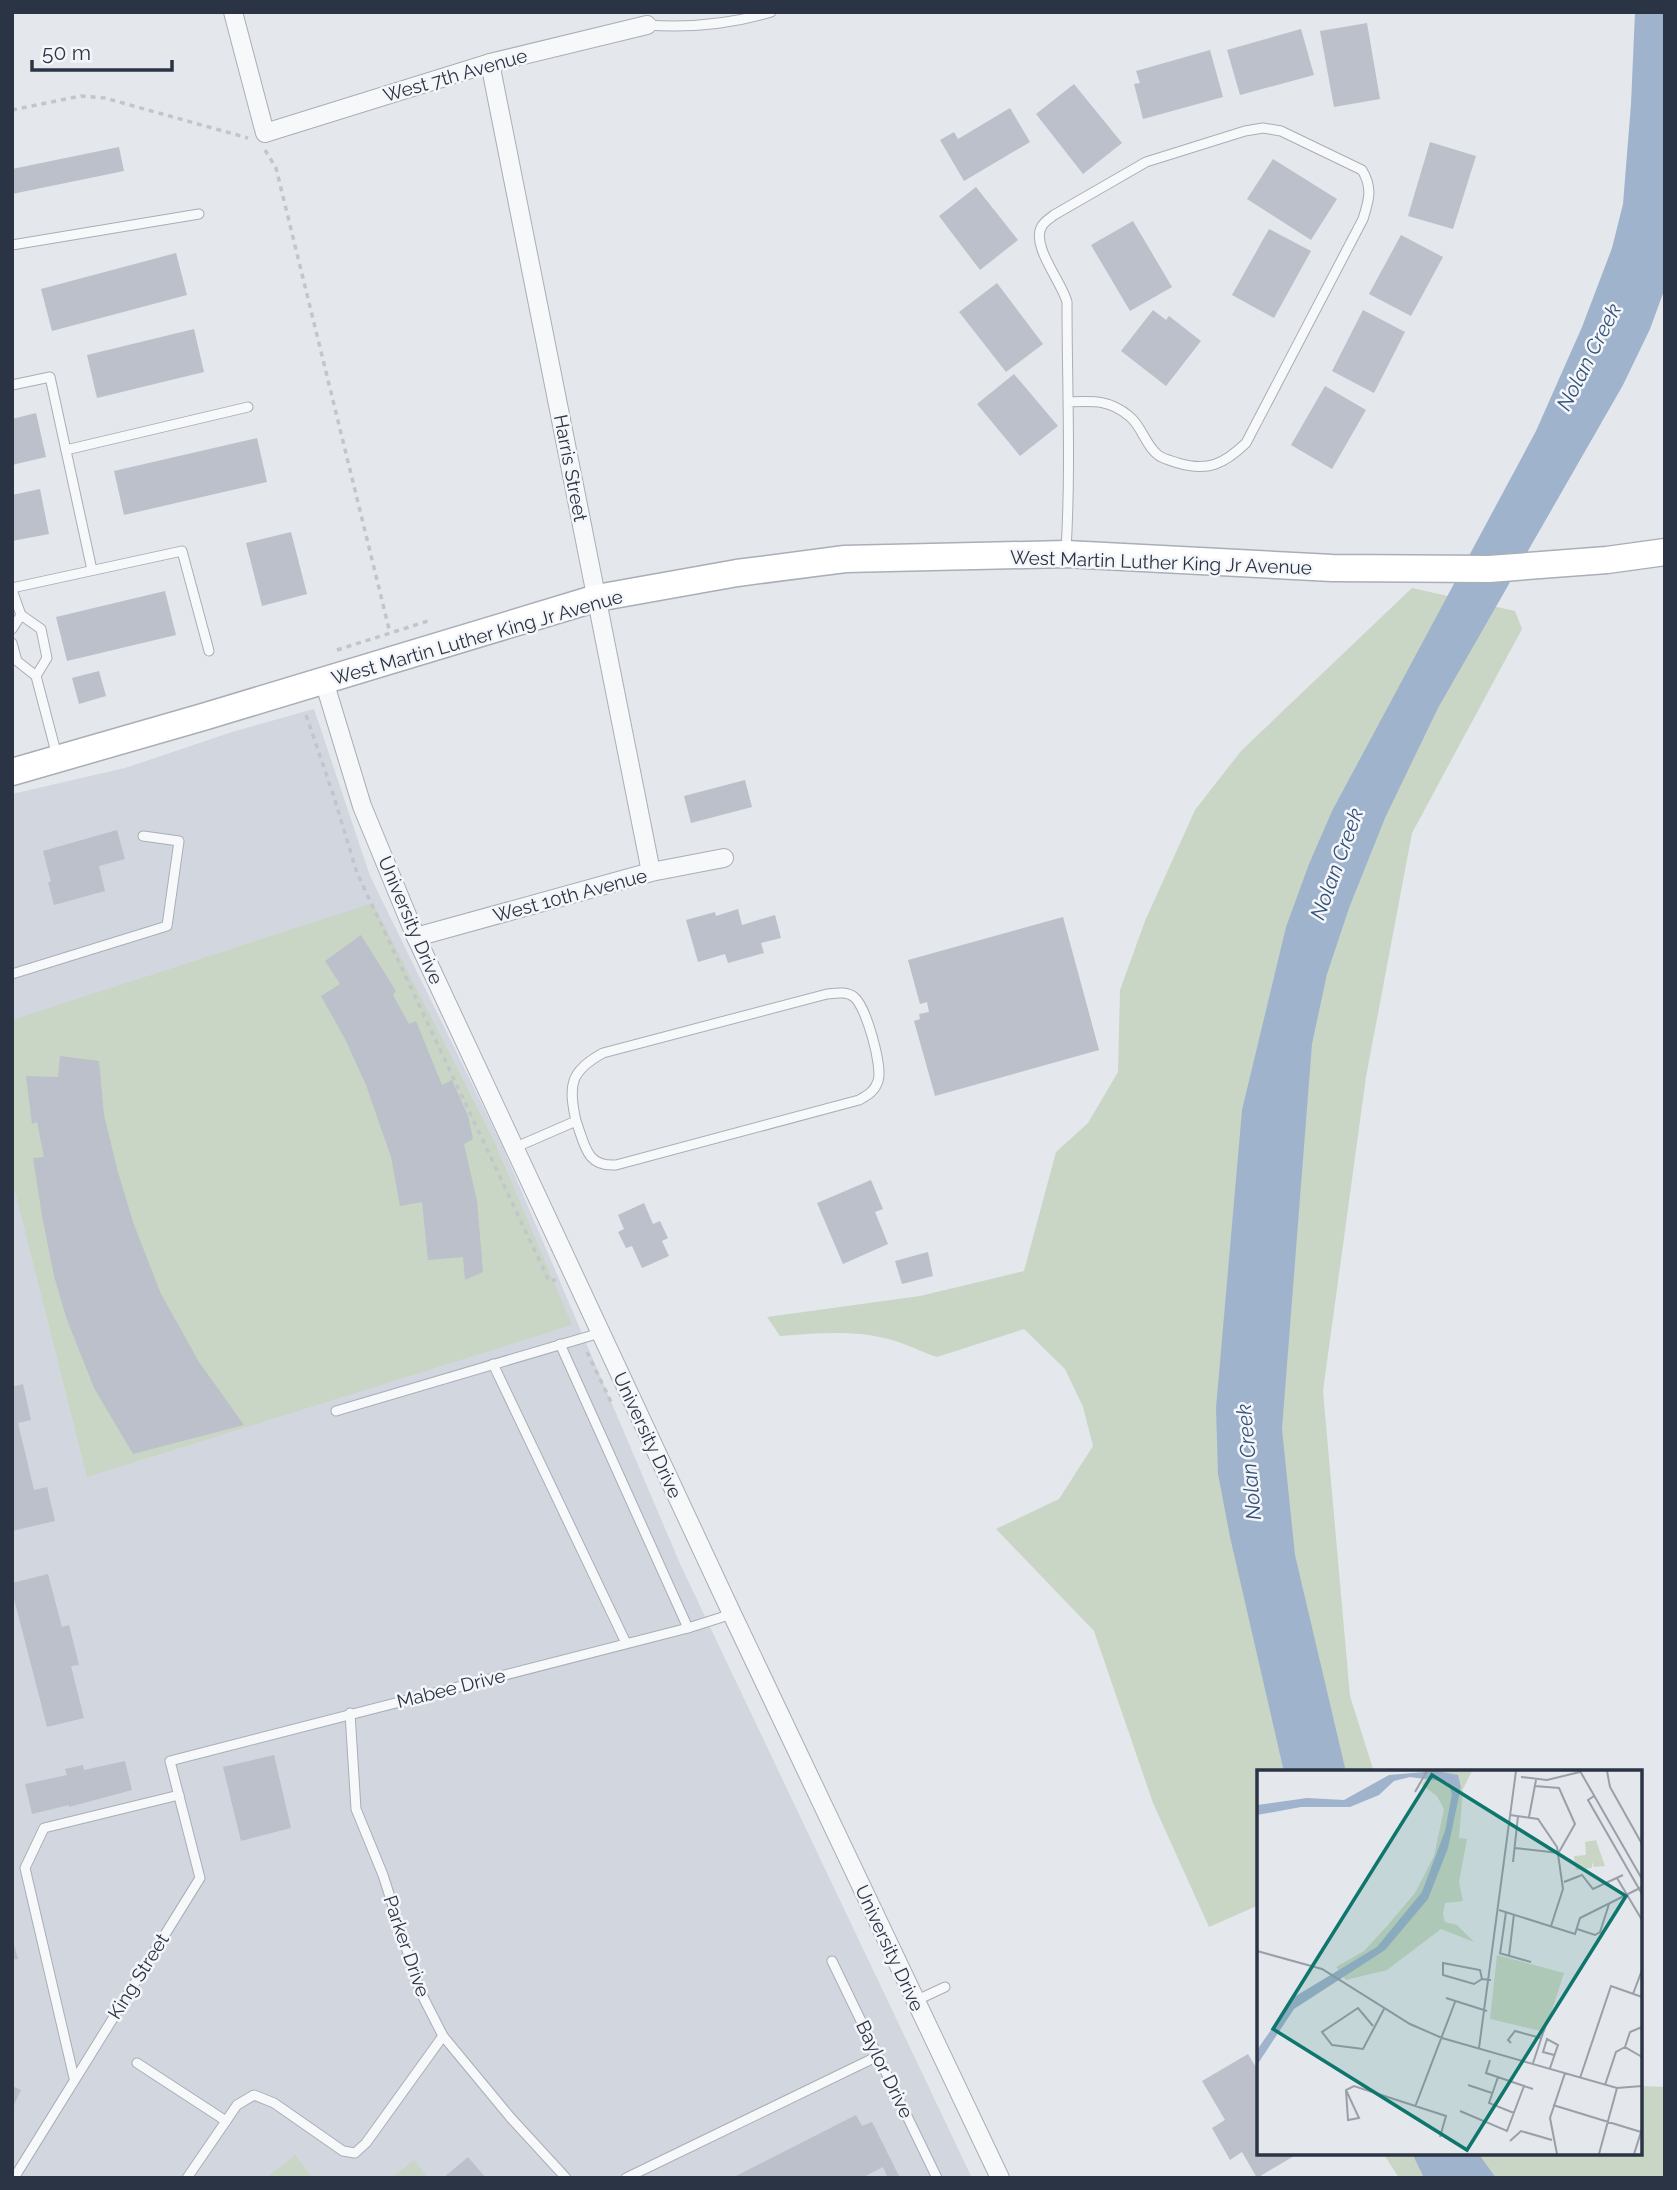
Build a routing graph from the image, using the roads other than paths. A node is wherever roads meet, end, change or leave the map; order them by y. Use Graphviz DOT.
graph roads {
  1 [pos="233,12"];
  2 [pos="771,12"];
  3 [pos="647,25"];
  4 [pos="490,63"];
  5 [pos="199,214"];
  6 [pos="12,246"];
  7 [pos="12,384"];
  8 [pos="1068,402"];
  9 [pos="248,407"];
  10 [pos="66,450"];
  11 [pos="1665,552"];
  12 [pos="1066,554"];
  13 [pos="92,570"];
  14 [pos="12,589"];
  15 [pos="597,598"];
  16 [pos="21,615"];
  17 [pos="12,629"];
  18 [pos="12,643"];
  19 [pos="209,651"];
  20 [pos="36,676"];
  21 [pos="324,681"];
  22 [pos="58,760"];
  23 [pos="12,772"];
  24 [pos="143,836"];
  25 [pos="724,858"];
  26 [pos="651,872"];
  27 [pos="416,937"];
  28 [pos="12,974"];
  29 [pos="576,1121"];
  30 [pos="514,1149"];
  31 [pos="600,1332"];
  32 [pos="560,1344"];
  33 [pos="493,1364"];
  34 [pos="336,1411"];
  35 [pos="732,1614"];
  36 [pos="688,1628"];
  37 [pos="626,1643"];
  38 [pos="350,1713"];
  39 [pos="170,1761"];
  40 [pos="179,1795"];
  41 [pos="832,1961"];
  42 [pos="944,1987"];
  43 [pos="915,2001"];
  44 [pos="443,2036"];
  45 [pos="878,2056"];
  46 [pos="137,2063"];
  47 [pos="75,2078"];
  48 [pos="226,2121"];
  49 [pos="14,2178"];
  50 [pos="187,2178"];
  51 [pos="566,2178"];
  52 [pos="626,2178"];
  53 [pos="937,2178"];
  54 [pos="1000,2178"];
  1 -- 4 [label="street, West 7th Avenue"];
  2 -- 3 [label="lane"];
  3 -- 4 [label="street, West 7th Avenue"];
  4 -- 15 [label="street, Harris Street"];
  5 -- 6 [label="lane"];
  7 -- 10 [label="lane"];
  8 -- 8 [label="lane"];
  8 -- 12 [label="lane"];
  9 -- 10 [label="lane"];
  10 -- 13 [label="lane"];
  11 -- 12 [label="street, West Martin Luther King Jr Avenue"];
  12 -- 15 [label="street, West Martin Luther King Jr Avenue"];
  13 -- 14 [label="lane"];
  13 -- 19 [label="lane"];
  14 -- 16 [label="lane"];
  15 -- 21 [label="street, West Martin Luther King Jr Avenue"];
  15 -- 26 [label="street, Harris Street"];
  16 -- 17 [label="lane"];
  16 -- 20 [label="lane"];
  18 -- 20 [label="lane"];
  20 -- 22 [label="lane"];
  21 -- 22 [label="street, West Martin Luther King Jr Avenue"];
  21 -- 27 [label="street, University Drive"];
  22 -- 23 [label="street, West Martin Luther King Jr Avenue"];
  24 -- 28 [label="lane"];
  25 -- 26 [label="street, West 10th Avenue"];
  26 -- 27 [label="street, West 10th Avenue"];
  27 -- 30 [label="street, University Drive"];
  29 -- 29 [label="lane"];
  29 -- 30 [label="lane"];
  30 -- 31 [label="street, University Drive"];
  31 -- 32 [label="lane"];
  31 -- 35 [label="street, University Drive"];
  32 -- 33 [label="lane"];
  32 -- 36 [label="lane"];
  33 -- 34 [label="lane"];
  33 -- 37 [label="lane"];
  35 -- 36 [label="lane, Mabee Drive"];
  35 -- 43 [label="street, University Drive"];
  36 -- 37 [label="lane, Mabee Drive"];
  37 -- 38 [label="lane, Mabee Drive"];
  38 -- 39 [label="lane, Mabee Drive"];
  38 -- 44 [label="lane, Parker Drive"];
  39 -- 40 [label="lane, King Street"];
  40 -- 47 [label="lane, King Street"];
  40 -- 47 [label="lane"];
  41 -- 45 [label="lane, Baylor Drive"];
  42 -- 43 [label="lane"];
  43 -- 54 [label="street, University Drive"];
  44 -- 48 [label="lane"];
  44 -- 51 [label="lane, Parker Drive"];
  45 -- 52 [label="lane"];
  45 -- 53 [label="lane, Baylor Drive"];
  46 -- 48 [label="lane"];
  47 -- 49 [label="lane, King Street"];
  48 -- 50 [label="lane"];
}
